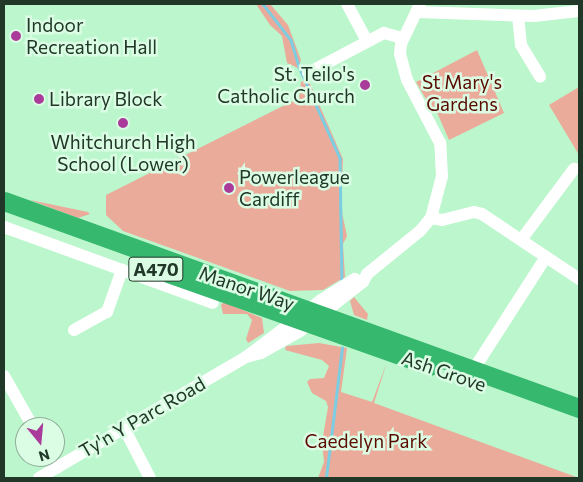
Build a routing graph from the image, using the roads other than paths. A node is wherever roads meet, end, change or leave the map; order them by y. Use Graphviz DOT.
graph roads {
  1 [pos="347,4"];
  2 [pos="419,8"];
  3 [pos="579,11"];
  4 [pos="518,16"];
  5 [pos="403,38"];
  6 [pos="367,41"];
  7 [pos="308,72"];
  8 [pos="540,77"];
  9 [pos="574,169"];
  10 [pos="4,201"];
  11 [pos="4,213"];
  12 [pos="431,218"];
  13 [pos="4,227"];
  14 [pos="521,240"];
  15 [pos="546,257"];
  16 [pos="122,270"];
  17 [pos="579,279"];
  18 [pos="213,303"];
  19 [pos="309,317"];
  20 [pos="74,330"];
  21 [pos="474,369"];
  22 [pos="4,376"];
  23 [pos="579,408"];
  24 [pos="27,417"];
  25 [pos="579,419"];
  26 [pos="124,428"];
  27 [pos="65,457"];
  28 [pos="49,467"];
  29 [pos="39,478"];
  30 [pos="150,478"];
  1 -- 6 [label="street"];
  2 -- 4 [label="street"];
  2 -- 5 [label="street"];
  3 -- 4 [label="street"];
  4 -- 8 [label="street"];
  5 -- 6 [label="street"];
  5 -- 12 [label="street"];
  6 -- 7 [label="street"];
  9 -- 14 [label="street"];
  10 -- 19 [label="highway, Manor Way / A470"];
  11 -- 19 [label="highway, Manor Way / A470"];
  12 -- 14 [label="street"];
  12 -- 19 [label="street, Ty'n Y Parc Road"];
  13 -- 16 [label="street, Manor Way"];
  14 -- 15 [label="street"];
  15 -- 17 [label="street"];
  15 -- 21 [label="street"];
  16 -- 18 [label="street, Manor Way"];
  16 -- 20 [label="street"];
  19 -- 21 [label="highway, Ash Grove / A470"];
  19 -- 25 [label="highway, Ash Grove / A470"];
  19 -- 26 [label="street, Ty'n Y Parc Road"];
  21 -- 23 [label="highway, Ash Grove / A470"];
  22 -- 24 [label="street"];
  26 -- 27 [label="street, Ty'n Y Parc Road"];
  26 -- 30 [label="street"];
  28 -- 29 [label="street, Ty'n Y Parc Road"];
}
